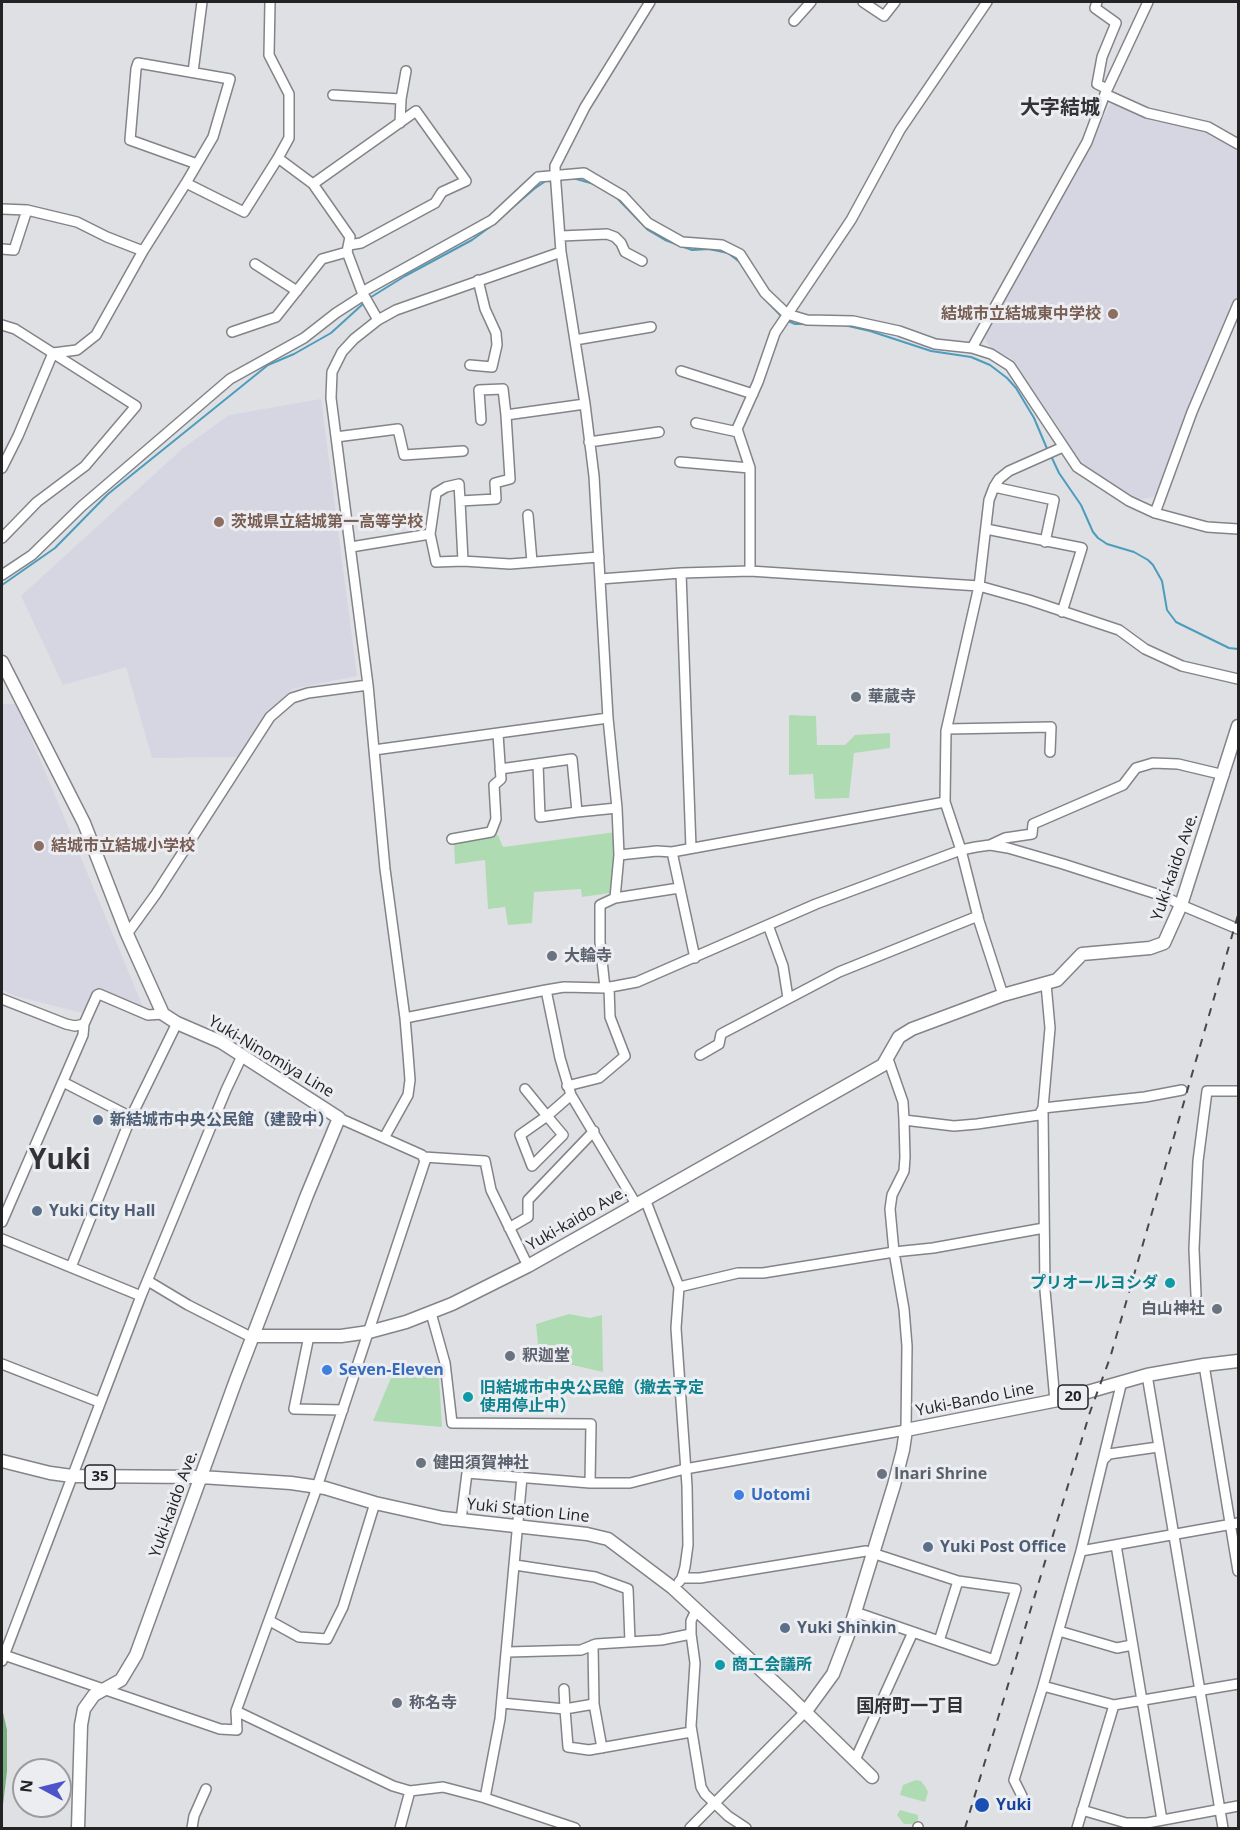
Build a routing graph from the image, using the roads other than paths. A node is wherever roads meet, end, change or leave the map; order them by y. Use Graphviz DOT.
graph roads {
  1 [pos="202,2"];
  2 [pos="270,2"];
  3 [pos="650,2"];
  4 [pos="811,2"];
  5 [pos="863,2"];
  6 [pos="895,2"];
  7 [pos="987,2"];
  8 [pos="1097,2"];
  9 [pos="1148,2"];
  10 [pos="794,21"];
  11 [pos="406,71"];
  12 [pos="194,72"];
  13 [pos="1106,92"];
  14 [pos="333,94"];
  15 [pos="401,99"];
  16 [pos="400,123"];
  17 [pos="1239,144"];
  18 [pos="278,158"];
  19 [pos="197,164"];
  20 [pos="555,175"];
  21 [pos="186,183"];
  22 [pos="314,184"];
  23 [pos="2,208"];
  24 [pos="27,210"];
  25 [pos="561,236"];
  26 [pos="348,248"];
  27 [pos="2,249"];
  28 [pos="143,250"];
  29 [pos="561,252"];
  30 [pos="642,261"];
  31 [pos="255,264"];
  32 [pos="478,280"];
  33 [pos="297,291"];
  34 [pos="363,293"];
  35 [pos="1239,304"];
  36 [pos="787,314"];
  37 [pos="378,320"];
  38 [pos="2,325"];
  39 [pos="651,327"];
  40 [pos="232,332"];
  41 [pos="575,340"];
  42 [pos="972,348"];
  43 [pos="53,353"];
  44 [pos="470,365"];
  45 [pos="681,371"];
  46 [pos="753,394"];
  47 [pos="585,404"];
  48 [pos="506,415"];
  49 [pos="481,420"];
  50 [pos="696,423"];
  51 [pos="659,432"];
  52 [pos="738,432"];
  53 [pos="336,437"];
  54 [pos="589,442"];
  55 [pos="1063,447"];
  56 [pos="463,451"];
  57 [pos="680,462"];
  58 [pos="2,468"];
  59 [pos="750,468"];
  60 [pos="994,488"];
  61 [pos="460,501"];
  62 [pos="1155,513"];
  63 [pos="528,515"];
  64 [pos="986,529"];
  65 [pos="1239,529"];
  66 [pos="429,534"];
  67 [pos="2,538"];
  68 [pos="1045,542"];
  69 [pos="351,547"];
  70 [pos="599,557"];
  71 [pos="463,561"];
  72 [pos="532,562"];
  73 [pos="750,571"];
  74 [pos="681,573"];
  75 [pos="2,575"];
  76 [pos="600,579"];
  77 [pos="979,586"];
  78 [pos="1062,612"];
  79 [pos="2,662"];
  80 [pos="1239,679"];
  81 [pos="368,685"];
  82 [pos="608,718"];
  83 [pos="1239,726"];
  84 [pos="947,729"];
  85 [pos="498,734"];
  86 [pos="374,750"];
  87 [pos="1050,752"];
  88 [pos="538,764"];
  89 [pos="500,769"];
  90 [pos="1224,775"];
  91 [pos="945,802"];
  92 [pos="617,808"];
  93 [pos="577,812"];
  94 [pos="452,839"];
  95 [pos="990,846"];
  96 [pos="691,848"];
  97 [pos="961,850"];
  98 [pos="672,852"];
  99 [pos="619,855"];
  100 [pos="680,888"];
  101 [pos="615,898"];
  102 [pos="1181,905"];
  103 [pos="978,916"];
  104 [pos="768,926"];
  105 [pos="1239,929"];
  106 [pos="127,934"];
  107 [pos="695,958"];
  108 [pos="1046,984"];
  109 [pos="607,987"];
  110 [pos="546,990"];
  111 [pos="1003,995"];
  112 [pos="788,998"];
  113 [pos="2,999"];
  114 [pos="163,1014"];
  115 [pos="405,1018"];
  116 [pos="177,1023"];
  117 [pos="84,1024"];
  118 [pos="700,1055"];
  119 [pos="242,1056"];
  120 [pos="888,1059"];
  121 [pos="63,1082"];
  122 [pos="567,1086"];
  123 [pos="525,1089"];
  124 [pos="1182,1090"];
  125 [pos="1239,1091"];
  126 [pos="571,1095"];
  127 [pos="1043,1107"];
  128 [pos="547,1116"];
  129 [pos="131,1117"];
  130 [pos="339,1118"];
  131 [pos="904,1120"];
  132 [pos="594,1131"];
  133 [pos="384,1138"];
  134 [pos="424,1157"];
  135 [pos="641,1201"];
  136 [pos="2,1222"];
  137 [pos="509,1228"];
  138 [pos="1044,1228"];
  139 [pos="2,1239"];
  140 [pos="894,1252"];
  141 [pos="528,1266"];
  142 [pos="71,1267"];
  143 [pos="148,1281"];
  144 [pos="680,1287"];
  145 [pos="1196,1295"];
  146 [pos="141,1296"];
  147 [pos="431,1313"];
  148 [pos="369,1332"];
  149 [pos="254,1336"];
  150 [pos="309,1336"];
  151 [pos="1239,1361"];
  152 [pos="2,1364"];
  153 [pos="1204,1365"];
  154 [pos="1147,1375"];
  155 [pos="1122,1381"];
  156 [pos="1055,1401"];
  157 [pos="99,1402"];
  158 [pos="343,1410"];
  159 [pos="906,1430"];
  160 [pos="1158,1447"];
  161 [pos="1103,1460"];
  162 [pos="2,1461"];
  163 [pos="685,1469"];
  164 [pos="72,1476"];
  165 [pos="201,1477"];
  166 [pos="522,1477"];
  167 [pos="590,1483"];
  168 [pos="317,1487"];
  169 [pos="375,1503"];
  170 [pos="461,1520"];
  171 [pos="1234,1524"];
  172 [pos="518,1526"];
  173 [pos="1173,1534"];
  174 [pos="1116,1545"];
  175 [pos="1081,1551"];
  176 [pos="874,1552"];
  177 [pos="515,1565"];
  178 [pos="1239,1571"];
  179 [pos="682,1578"];
  180 [pos="958,1581"];
  181 [pos="673,1588"];
  182 [pos="696,1610"];
  183 [pos="855,1612"];
  184 [pos="270,1621"];
  185 [pos="1059,1630"];
  186 [pos="913,1632"];
  187 [pos="691,1634"];
  188 [pos="939,1641"];
  189 [pos="630,1642"];
  190 [pos="593,1645"];
  191 [pos="1132,1645"];
  192 [pos="508,1652"];
  193 [pos="3,1658"];
  194 [pos="1239,1684"];
  195 [pos="1043,1686"];
  196 [pos="104,1689"];
  197 [pos="564,1689"];
  198 [pos="1199,1690"];
  199 [pos="1141,1701"];
  200 [pos="502,1703"];
  201 [pos="594,1704"];
  202 [pos="1114,1705"];
  203 [pos="565,1709"];
  204 [pos="236,1710"];
  205 [pos="806,1711"];
  206 [pos="691,1732"];
  207 [pos="602,1748"];
  208 [pos="855,1760"];
  209 [pos="872,1777"];
  210 [pos="206,1789"];
  211 [pos="410,1791"];
  212 [pos="1022,1796"];
  213 [pos="485,1798"];
  214 [pos="715,1804"];
  215 [pos="1239,1806"];
  216 [pos="1082,1810"];
  217 [pos="1221,1810"];
  218 [pos="1162,1820"];
  219 [pos="78,1828"];
  220 [pos="192,1828"];
  221 [pos="400,1828"];
  222 [pos="575,1828"];
  223 [pos="690,1828"];
  224 [pos="746,1828"];
  225 [pos="1077,1828"];
  226 [pos="1224,1828"];
  1 -- 12 [label="street"];
  2 -- 18 [label="street"];
  3 -- 20 [label="street"];
  4 -- 10 [label="street"];
  5 -- 6 [label="street"];
  7 -- 36 [label="street"];
  8 -- 13 [label="street"];
  9 -- 13 [label="street"];
  11 -- 15 [label="street"];
  12 -- 19 [label="street"];
  12 -- 19 [label="street"];
  13 -- 17 [label="street"];
  13 -- 42 [label="street"];
  14 -- 15 [label="street"];
  15 -- 16 [label="street"];
  16 -- 22 [label="street"];
  16 -- 26 [label="street"];
  18 -- 21 [label="street"];
  18 -- 22 [label="street"];
  19 -- 21 [label="street"];
  20 -- 25 [label="street"];
  20 -- 34 [label="street"];
  20 -- 36 [label="street"];
  21 -- 28 [label="street"];
  22 -- 26 [label="street"];
  23 -- 24 [label="street"];
  24 -- 27 [label="street"];
  24 -- 28 [label="street"];
  25 -- 29 [label="street"];
  25 -- 30 [label="street"];
  26 -- 33 [label="street"];
  26 -- 34 [label="street"];
  28 -- 43 [label="street"];
  29 -- 32 [label="street"];
  29 -- 41 [label="street"];
  31 -- 33 [label="street"];
  32 -- 37 [label="street"];
  32 -- 44 [label="street"];
  33 -- 40 [label="street"];
  34 -- 37 [label="street"];
  34 -- 75 [label="street"];
  35 -- 62 [label="street"];
  36 -- 42 [label="street"];
  36 -- 46 [label="street"];
  37 -- 53 [label="street"];
  38 -- 43 [label="street"];
  39 -- 41 [label="street"];
  41 -- 47 [label="street"];
  42 -- 55 [label="street"];
  43 -- 58 [label="street"];
  43 -- 67 [label="street"];
  45 -- 46 [label="street"];
  46 -- 52 [label="street"];
  47 -- 48 [label="street"];
  47 -- 54 [label="street"];
  48 -- 49 [label="street"];
  48 -- 61 [label="street"];
  50 -- 52 [label="street"];
  51 -- 54 [label="street"];
  52 -- 59 [label="street"];
  53 -- 56 [label="street"];
  53 -- 69 [label="street"];
  54 -- 70 [label="street"];
  55 -- 60 [label="street"];
  55 -- 62 [label="street"];
  57 -- 59 [label="street"];
  59 -- 73 [label="street"];
  60 -- 64 [label="street"];
  60 -- 68 [label="street"];
  61 -- 66 [label="street"];
  61 -- 71 [label="street"];
  62 -- 65 [label="street"];
  63 -- 72 [label="street"];
  64 -- 68 [label="street"];
  64 -- 77 [label="street"];
  66 -- 69 [label="street"];
  66 -- 71 [label="street"];
  68 -- 78 [label="street"];
  69 -- 81 [label="street"];
  70 -- 72 [label="street"];
  70 -- 76 [label="street"];
  71 -- 72 [label="street"];
  73 -- 74 [label="street"];
  73 -- 77 [label="street"];
  74 -- 76 [label="street"];
  74 -- 96 [label="street"];
  76 -- 82 [label="street"];
  77 -- 78 [label="street"];
  77 -- 84 [label="street"];
  78 -- 80 [label="street"];
  79 -- 106 [label="main road"];
  81 -- 86 [label="street"];
  81 -- 106 [label="street"];
  82 -- 85 [label="street"];
  82 -- 92 [label="street"];
  83 -- 90 [label="main road, Yuki-kaido Ave."];
  84 -- 87 [label="street"];
  84 -- 91 [label="street"];
  85 -- 86 [label="street"];
  85 -- 89 [label="street"];
  86 -- 115 [label="street"];
  88 -- 89 [label="street"];
  88 -- 93 [label="street"];
  88 -- 93 [label="street"];
  89 -- 94 [label="street"];
  90 -- 95 [label="street"];
  90 -- 102 [label="main road, Yuki-kaido Ave."];
  91 -- 96 [label="street"];
  91 -- 97 [label="street"];
  92 -- 93 [label="street"];
  92 -- 99 [label="street"];
  95 -- 97 [label="street"];
  95 -- 102 [label="street"];
  96 -- 98 [label="street"];
  97 -- 103 [label="street"];
  97 -- 104 [label="street"];
  98 -- 99 [label="street"];
  98 -- 100 [label="street"];
  99 -- 101 [label="street"];
  100 -- 101 [label="street"];
  100 -- 107 [label="street"];
  101 -- 109 [label="street"];
  102 -- 105 [label="street"];
  102 -- 108 [label="main road, Yuki-kaido Ave."];
  103 -- 111 [label="street"];
  103 -- 112 [label="street"];
  104 -- 107 [label="street"];
  104 -- 112 [label="street"];
  106 -- 114 [label="main road"];
  107 -- 109 [label="street"];
  108 -- 111 [label="main road, Yuki-kaido Ave."];
  108 -- 127 [label="street"];
  109 -- 110 [label="street"];
  109 -- 122 [label="street"];
  110 -- 115 [label="street"];
  110 -- 122 [label="street"];
  111 -- 120 [label="main road, Yuki-kaido Ave."];
  112 -- 118 [label="street"];
  113 -- 117 [label="street"];
  114 -- 116 [label="main road, Yuki-Ninomiya Line"];
  114 -- 117 [label="street"];
  115 -- 133 [label="street"];
  116 -- 119 [label="main road, Yuki-Ninomiya Line"];
  116 -- 129 [label="street"];
  117 -- 121 [label="street"];
  119 -- 130 [label="main road, Yuki-Ninomiya Line"];
  119 -- 143 [label="street"];
  120 -- 131 [label="street"];
  120 -- 135 [label="main road, Yuki-kaido Ave."];
  121 -- 129 [label="street"];
  121 -- 136 [label="street"];
  122 -- 126 [label="street"];
  123 -- 128 [label="street"];
  124 -- 127 [label="street"];
  125 -- 145 [label="street"];
  126 -- 128 [label="street"];
  126 -- 132 [label="street"];
  127 -- 131 [label="street"];
  127 -- 138 [label="street"];
  128 -- 128 [label="street"];
  129 -- 142 [label="street"];
  130 -- 133 [label="street"];
  130 -- 149 [label="main road, Yuki-Ninomiya Line"];
  131 -- 140 [label="street"];
  132 -- 135 [label="street"];
  132 -- 137 [label="street"];
  133 -- 134 [label="street"];
  134 -- 137 [label="street"];
  134 -- 148 [label="street"];
  135 -- 141 [label="main road, Yuki-kaido Ave."];
  135 -- 144 [label="street"];
  137 -- 141 [label="street"];
  138 -- 140 [label="street"];
  138 -- 156 [label="street"];
  139 -- 142 [label="street"];
  140 -- 144 [label="street"];
  140 -- 159 [label="street"];
  141 -- 147 [label="main road, Yuki-kaido Ave."];
  142 -- 146 [label="street"];
  143 -- 146 [label="street"];
  143 -- 149 [label="street"];
  144 -- 163 [label="street"];
  146 -- 157 [label="street"];
  147 -- 148 [label="main road, Yuki-kaido Ave."];
  147 -- 167 [label="street"];
  148 -- 150 [label="main road, Yuki-kaido Ave."];
  148 -- 158 [label="street"];
  149 -- 150 [label="main road, Yuki-kaido Ave."];
  149 -- 165 [label="main road, Yuki-kaido Ave."];
  150 -- 158 [label="street"];
  151 -- 153 [label="main road, Yuki-Bando Line / 20"];
  152 -- 157 [label="street"];
  153 -- 154 [label="main road, Yuki-Bando Line / 20"];
  153 -- 171 [label="street"];
  154 -- 155 [label="main road, Yuki-Bando Line / 20"];
  154 -- 160 [label="street"];
  155 -- 156 [label="main road, Yuki-Bando Line / 20"];
  155 -- 161 [label="street"];
  156 -- 159 [label="main road, Yuki-Bando Line / 20"];
  157 -- 164 [label="street"];
  158 -- 168 [label="street"];
  159 -- 163 [label="street"];
  159 -- 176 [label="main road, Yuki-Bando Line"];
  160 -- 161 [label="street"];
  160 -- 173 [label="street"];
  161 -- 175 [label="street"];
  162 -- 164 [label="main road, 35"];
  163 -- 167 [label="street"];
  163 -- 179 [label="street"];
  164 -- 165 [label="main road, 35"];
  164 -- 193 [label="street"];
  165 -- 168 [label="main road, Yuki Station Line"];
  165 -- 196 [label="main road, Yuki-kaido Ave."];
  166 -- 167 [label="street"];
  166 -- 170 [label="street"];
  166 -- 172 [label="street"];
  168 -- 169 [label="main road, Yuki Station Line"];
  168 -- 184 [label="street"];
  169 -- 170 [label="main road, Yuki Station Line"];
  169 -- 184 [label="street"];
  170 -- 172 [label="main road, Yuki Station Line"];
  171 -- 173 [label="street"];
  171 -- 178 [label="street"];
  172 -- 177 [label="street"];
  172 -- 181 [label="main road, Yuki Station Line"];
  173 -- 174 [label="street"];
  173 -- 198 [label="street"];
  174 -- 175 [label="street"];
  174 -- 191 [label="street"];
  175 -- 185 [label="street"];
  176 -- 179 [label="street"];
  176 -- 180 [label="street"];
  176 -- 183 [label="main road, Yuki-Bando Line"];
  177 -- 189 [label="street"];
  177 -- 192 [label="street"];
  179 -- 181 [label="street"];
  180 -- 188 [label="street"];
  180 -- 188 [label="street"];
  181 -- 182 [label="main road, Yuki Station Line"];
  182 -- 187 [label="street"];
  182 -- 205 [label="main road, Yuki Station Line"];
  183 -- 186 [label="street"];
  183 -- 205 [label="main road, Yuki-Bando Line"];
  184 -- 204 [label="street"];
  185 -- 191 [label="street"];
  185 -- 195 [label="street"];
  186 -- 188 [label="street"];
  186 -- 208 [label="street"];
  187 -- 189 [label="street"];
  187 -- 206 [label="street"];
  189 -- 190 [label="street"];
  190 -- 192 [label="street"];
  190 -- 201 [label="street"];
  191 -- 199 [label="street"];
  192 -- 200 [label="street"];
  193 -- 196 [label="street"];
  194 -- 198 [label="street"];
  195 -- 202 [label="street"];
  195 -- 212 [label="street"];
  196 -- 204 [label="street"];
  196 -- 219 [label="main road, Yuki-kaido Ave."];
  197 -- 203 [label="street"];
  198 -- 199 [label="street"];
  198 -- 217 [label="street"];
  199 -- 202 [label="street"];
  199 -- 218 [label="street"];
  200 -- 203 [label="street"];
  200 -- 213 [label="street"];
  201 -- 203 [label="street"];
  201 -- 207 [label="street"];
  202 -- 216 [label="street"];
  203 -- 207 [label="street"];
  204 -- 211 [label="street"];
  205 -- 208 [label="main road, Yuki Station Line"];
  205 -- 214 [label="street"];
  206 -- 207 [label="street"];
  206 -- 214 [label="street"];
  208 -- 209 [label="main road, Yuki Station Line"];
  210 -- 220 [label="street"];
  211 -- 213 [label="street"];
  211 -- 221 [label="street"];
  213 -- 222 [label="street"];
  214 -- 223 [label="street"];
  214 -- 224 [label="street"];
  215 -- 217 [label="street"];
  216 -- 218 [label="street"];
  216 -- 225 [label="street"];
  217 -- 218 [label="street"];
  217 -- 226 [label="street"];
}
